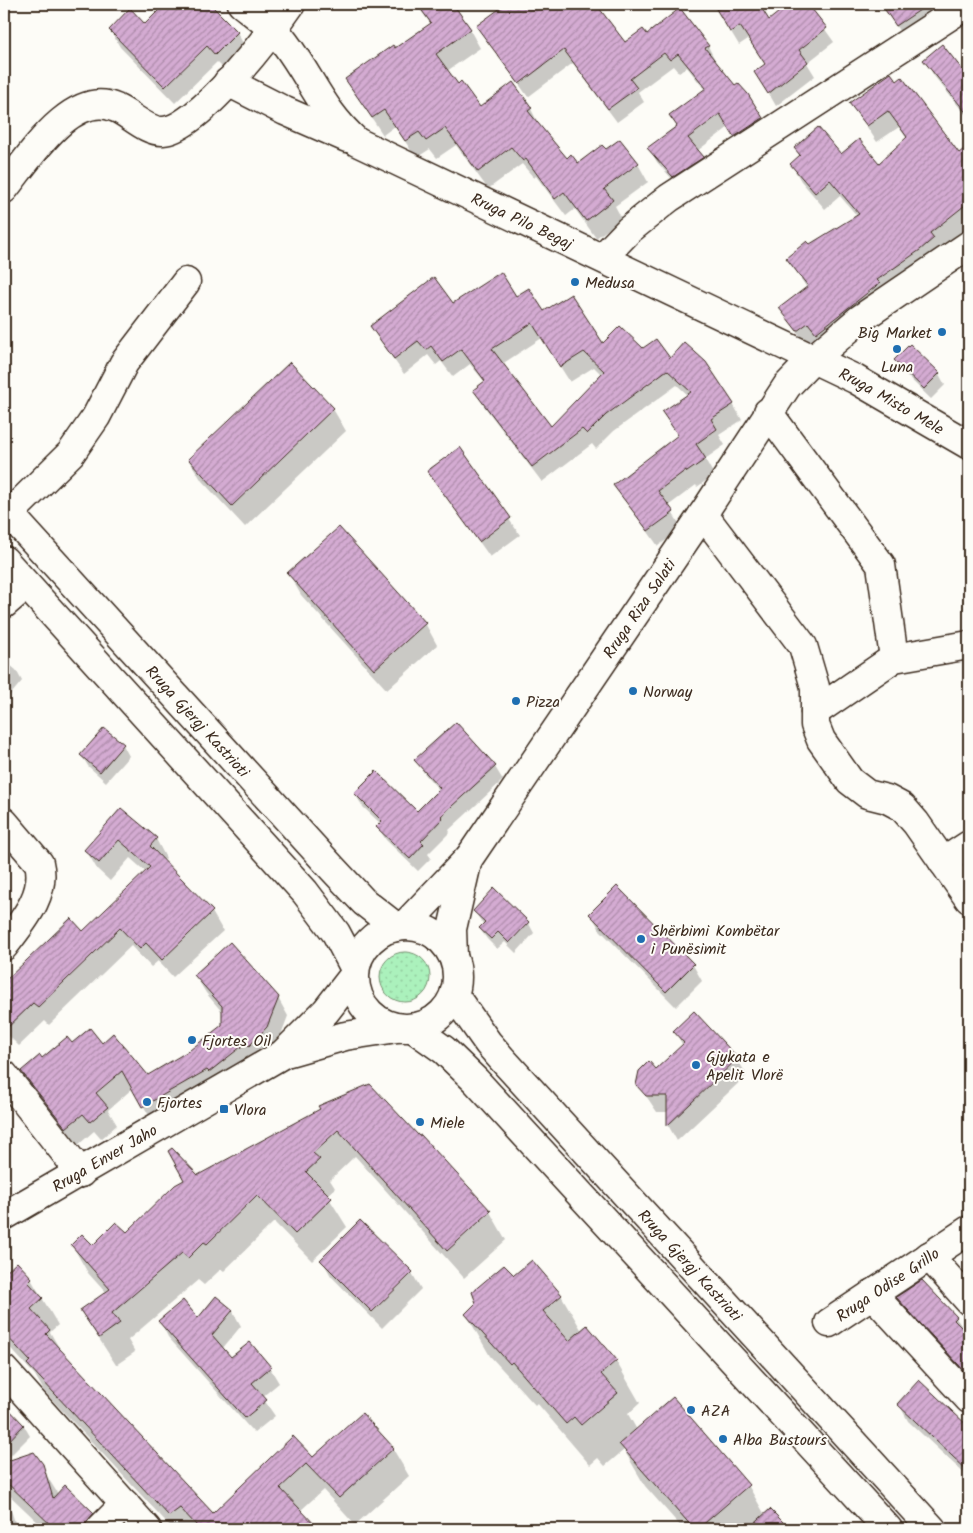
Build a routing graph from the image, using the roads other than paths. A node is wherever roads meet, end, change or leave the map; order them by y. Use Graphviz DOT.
graph roads {
  1 [pos="242,4"];
  2 [pos="291,4"];
  3 [pos="968,4"];
  4 [pos="274,30"];
  5 [pos="228,82"];
  6 [pos="357,142"];
  7 [pos="4,189"];
  8 [pos="969,245"];
  9 [pos="603,257"];
  10 [pos="186,282"];
  11 [pos="812,360"];
  12 [pos="768,412"];
  13 [pos="969,445"];
  14 [pos="6,511"];
  15 [pos="703,514"];
  16 [pos="4,560"];
  17 [pos="26,585"];
  18 [pos="4,604"];
  19 [pos="969,645"];
  20 [pos="894,658"];
  21 [pos="815,712"];
  22 [pos="4,822"];
  23 [pos="969,845"];
  24 [pos="468,858"];
  25 [pos="943,862"];
  26 [pos="969,899"];
  27 [pos="400,926"];
  28 [pos="4,946"];
  29 [pos="453,956"];
  30 [pos="354,972"];
  31 [pos="454,994"];
  32 [pos="405,1028"];
  33 [pos="283,1054"];
  34 [pos="4,1075"];
  35 [pos="81,1173"];
  36 [pos="4,1216"];
  37 [pos="969,1230"];
  38 [pos="929,1256"];
  39 [pos="872,1294"];
  40 [pos="969,1301"];
  41 [pos="829,1323"];
  42 [pos="4,1370"];
  43 [pos="969,1399"];
  44 [pos="125,1504"];
  45 [pos="100,1529"];
  46 [pos="147,1529"];
  47 [pos="888,1529"];
  48 [pos="932,1529"];
  1 -- 4 [label="street, Rruga Pilo Begaj"];
  2 -- 4 [label="street"];
  3 -- 9 [label="street"];
  4 -- 5 [label="street"];
  4 -- 6 [label="street, Rruga Pilo Begaj"];
  5 -- 6 [label="street"];
  5 -- 7 [label="street"];
  6 -- 9 [label="street, Rruga Pilo Begaj"];
  8 -- 11 [label="street, Rruga Riza Salati"];
  9 -- 11 [label="street, Rruga Pilo Begaj"];
  10 -- 14 [label="street"];
  11 -- 12 [label="street, Rruga Riza Salati"];
  11 -- 13 [label="street, Rruga Misto Mele"];
  12 -- 15 [label="street, Rruga Riza Salati"];
  12 -- 20 [label="street"];
  14 -- 27 [label="street, Rruga Gjergj Kastrioti"];
  15 -- 21 [label="street"];
  15 -- 24 [label="street, Rruga Riza Salati"];
  16 -- 17 [label="street"];
  17 -- 18 [label="street"];
  17 -- 30 [label="street"];
  19 -- 20 [label="street"];
  20 -- 21 [label="street"];
  21 -- 25 [label="street"];
  22 -- 28 [label="street"];
  23 -- 25 [label="street"];
  24 -- 27 [label="street"];
  24 -- 29 [label="street"];
  25 -- 26 [label="street"];
  27 -- 29 [label="street"];
  27 -- 30 [label="street"];
  29 -- 31 [label="street"];
  30 -- 32 [label="street"];
  30 -- 33 [label="street"];
  31 -- 32 [label="street"];
  31 -- 48 [label="street, Rruga Gjergj Kastrioti"];
  32 -- 33 [label="street"];
  32 -- 47 [label="street, Rruga Gjergj Kastrioti"];
  33 -- 35 [label="street, Rruga Enver Jaho"];
  34 -- 35 [label="street"];
  35 -- 36 [label="street, Rruga Enver Jaho"];
  37 -- 38 [label="street, Rruga Odise Grillo"];
  38 -- 39 [label="street, Rruga Odise Grillo"];
  38 -- 40 [label="street"];
  39 -- 41 [label="street, Rruga Odise Grillo"];
  39 -- 43 [label="street"];
  42 -- 44 [label="street"];
  44 -- 45 [label="street"];
  44 -- 46 [label="street"];
}
